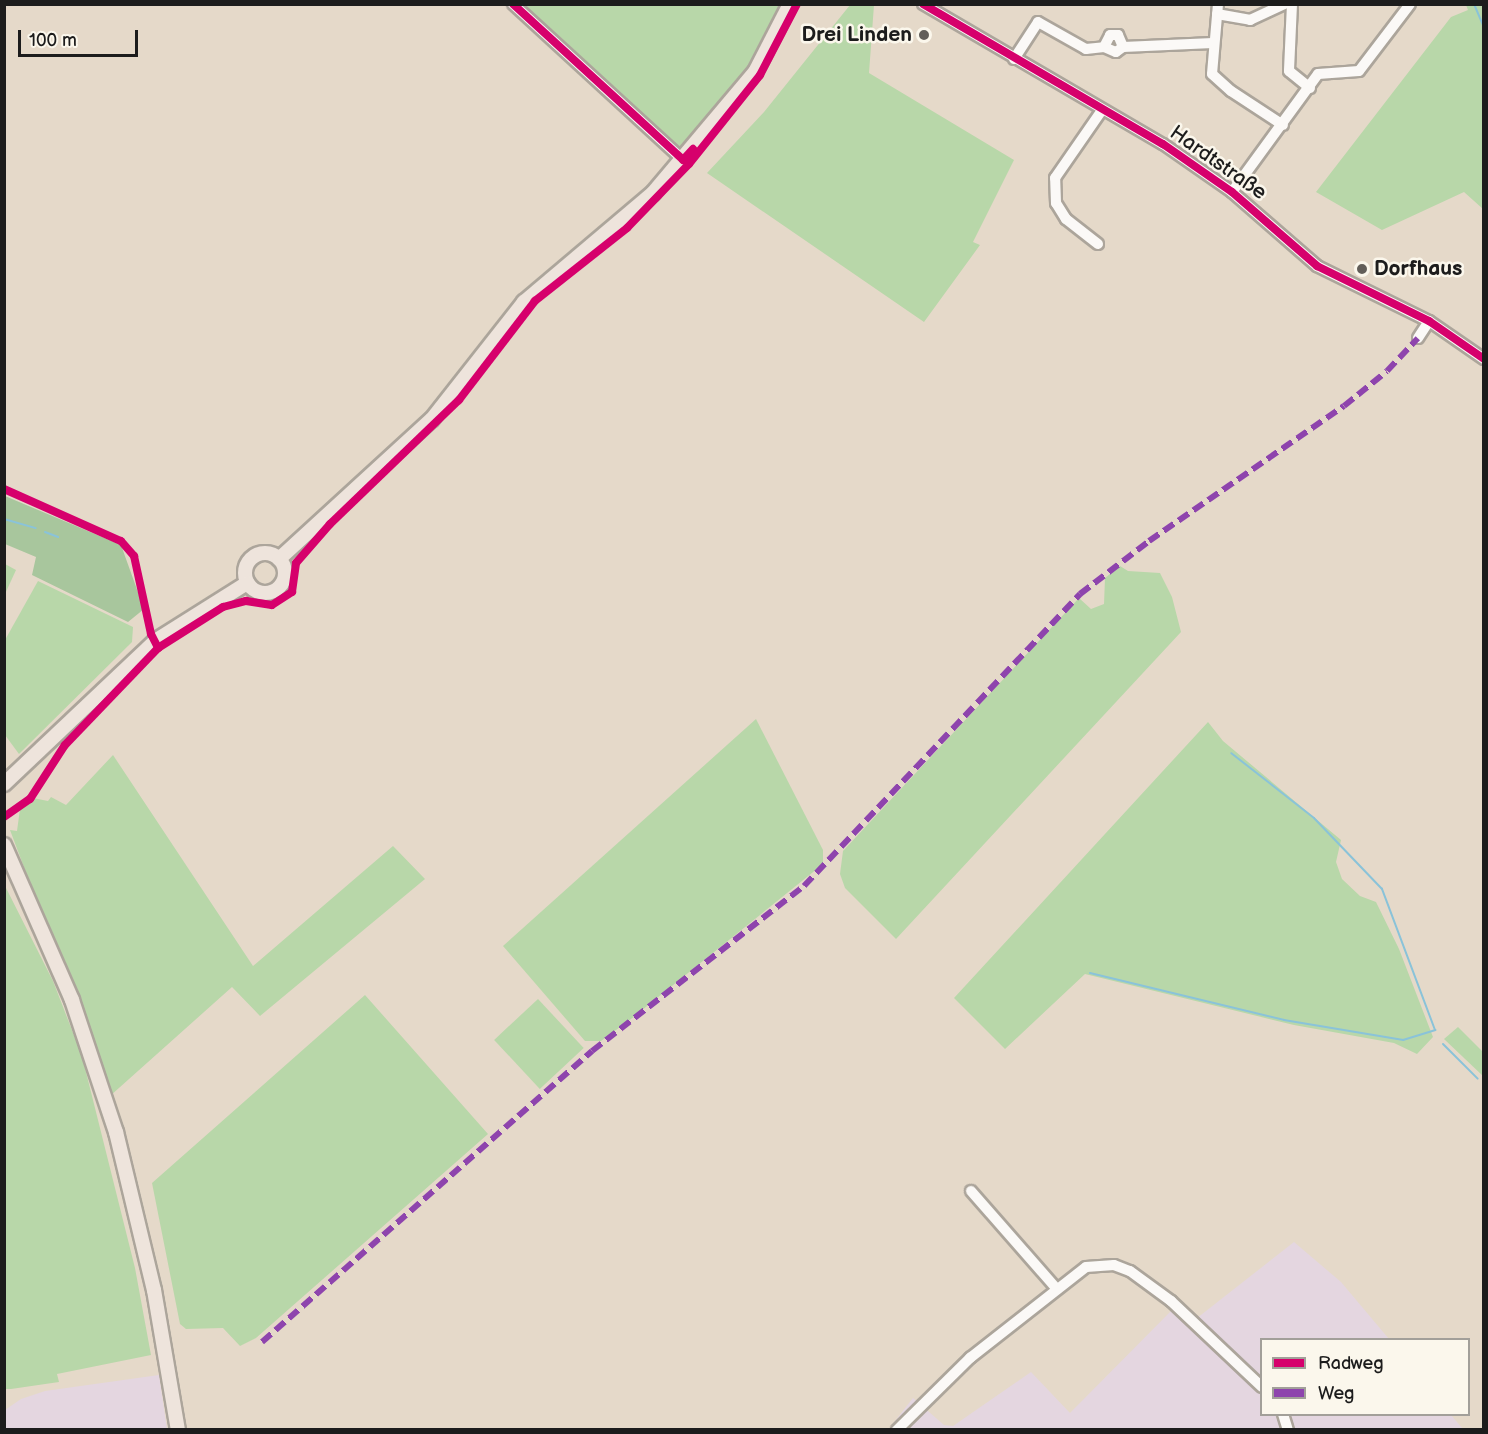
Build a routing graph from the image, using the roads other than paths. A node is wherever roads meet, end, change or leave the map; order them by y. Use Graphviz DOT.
graph roads {
  1 [pos="513,4"];
  2 [pos="790,4"];
  3 [pos="923,4"];
  4 [pos="1285,4"];
  5 [pos="1292,4"];
  6 [pos="1410,4"];
  7 [pos="1218,9"];
  8 [pos="1213,43"];
  9 [pos="1014,58"];
  10 [pos="1310,88"];
  11 [pos="1102,110"];
  12 [pos="1283,125"];
  13 [pos="683,160"];
  14 [pos="1232,192"];
  15 [pos="1098,244"];
  16 [pos="1429,321"];
  17 [pos="1418,338"];
  18 [pos="1484,359"];
  19 [pos="279,559"];
  20 [pos="247,583"];
  21 [pos="7,785"];
  22 [pos="4,845"];
  23 [pos="971,1191"];
  24 [pos="1055,1287"];
  25 [pos="1260,1385"];
  26 [pos="178,1430"];
  27 [pos="897,1430"];
  1 -- 13 [label="street"];
  2 -- 13 [label="main road"];
  3 -- 9 [label="street, Hardtstraße"];
  4 -- 7 [label="street"];
  5 -- 10 [label="street"];
  6 -- 10 [label="street"];
  7 -- 8 [label="street"];
  8 -- 9 [label="street"];
  8 -- 12 [label="street"];
  9 -- 11 [label="street, Hardtstraße"];
  10 -- 12 [label="street"];
  11 -- 14 [label="street, Hardtstraße"];
  11 -- 15 [label="street"];
  12 -- 14 [label="street"];
  13 -- 19 [label="main road"];
  14 -- 16 [label="street, Hardtstraße"];
  16 -- 17 [label="street"];
  16 -- 18 [label="street, Hardtstraße"];
  19 -- 20 [label="main road"];
  19 -- 20 [label="main road"];
  20 -- 21 [label="main road"];
  22 -- 26 [label="main road"];
  23 -- 24 [label="street"];
  24 -- 25 [label="street"];
  24 -- 27 [label="street"];
}
